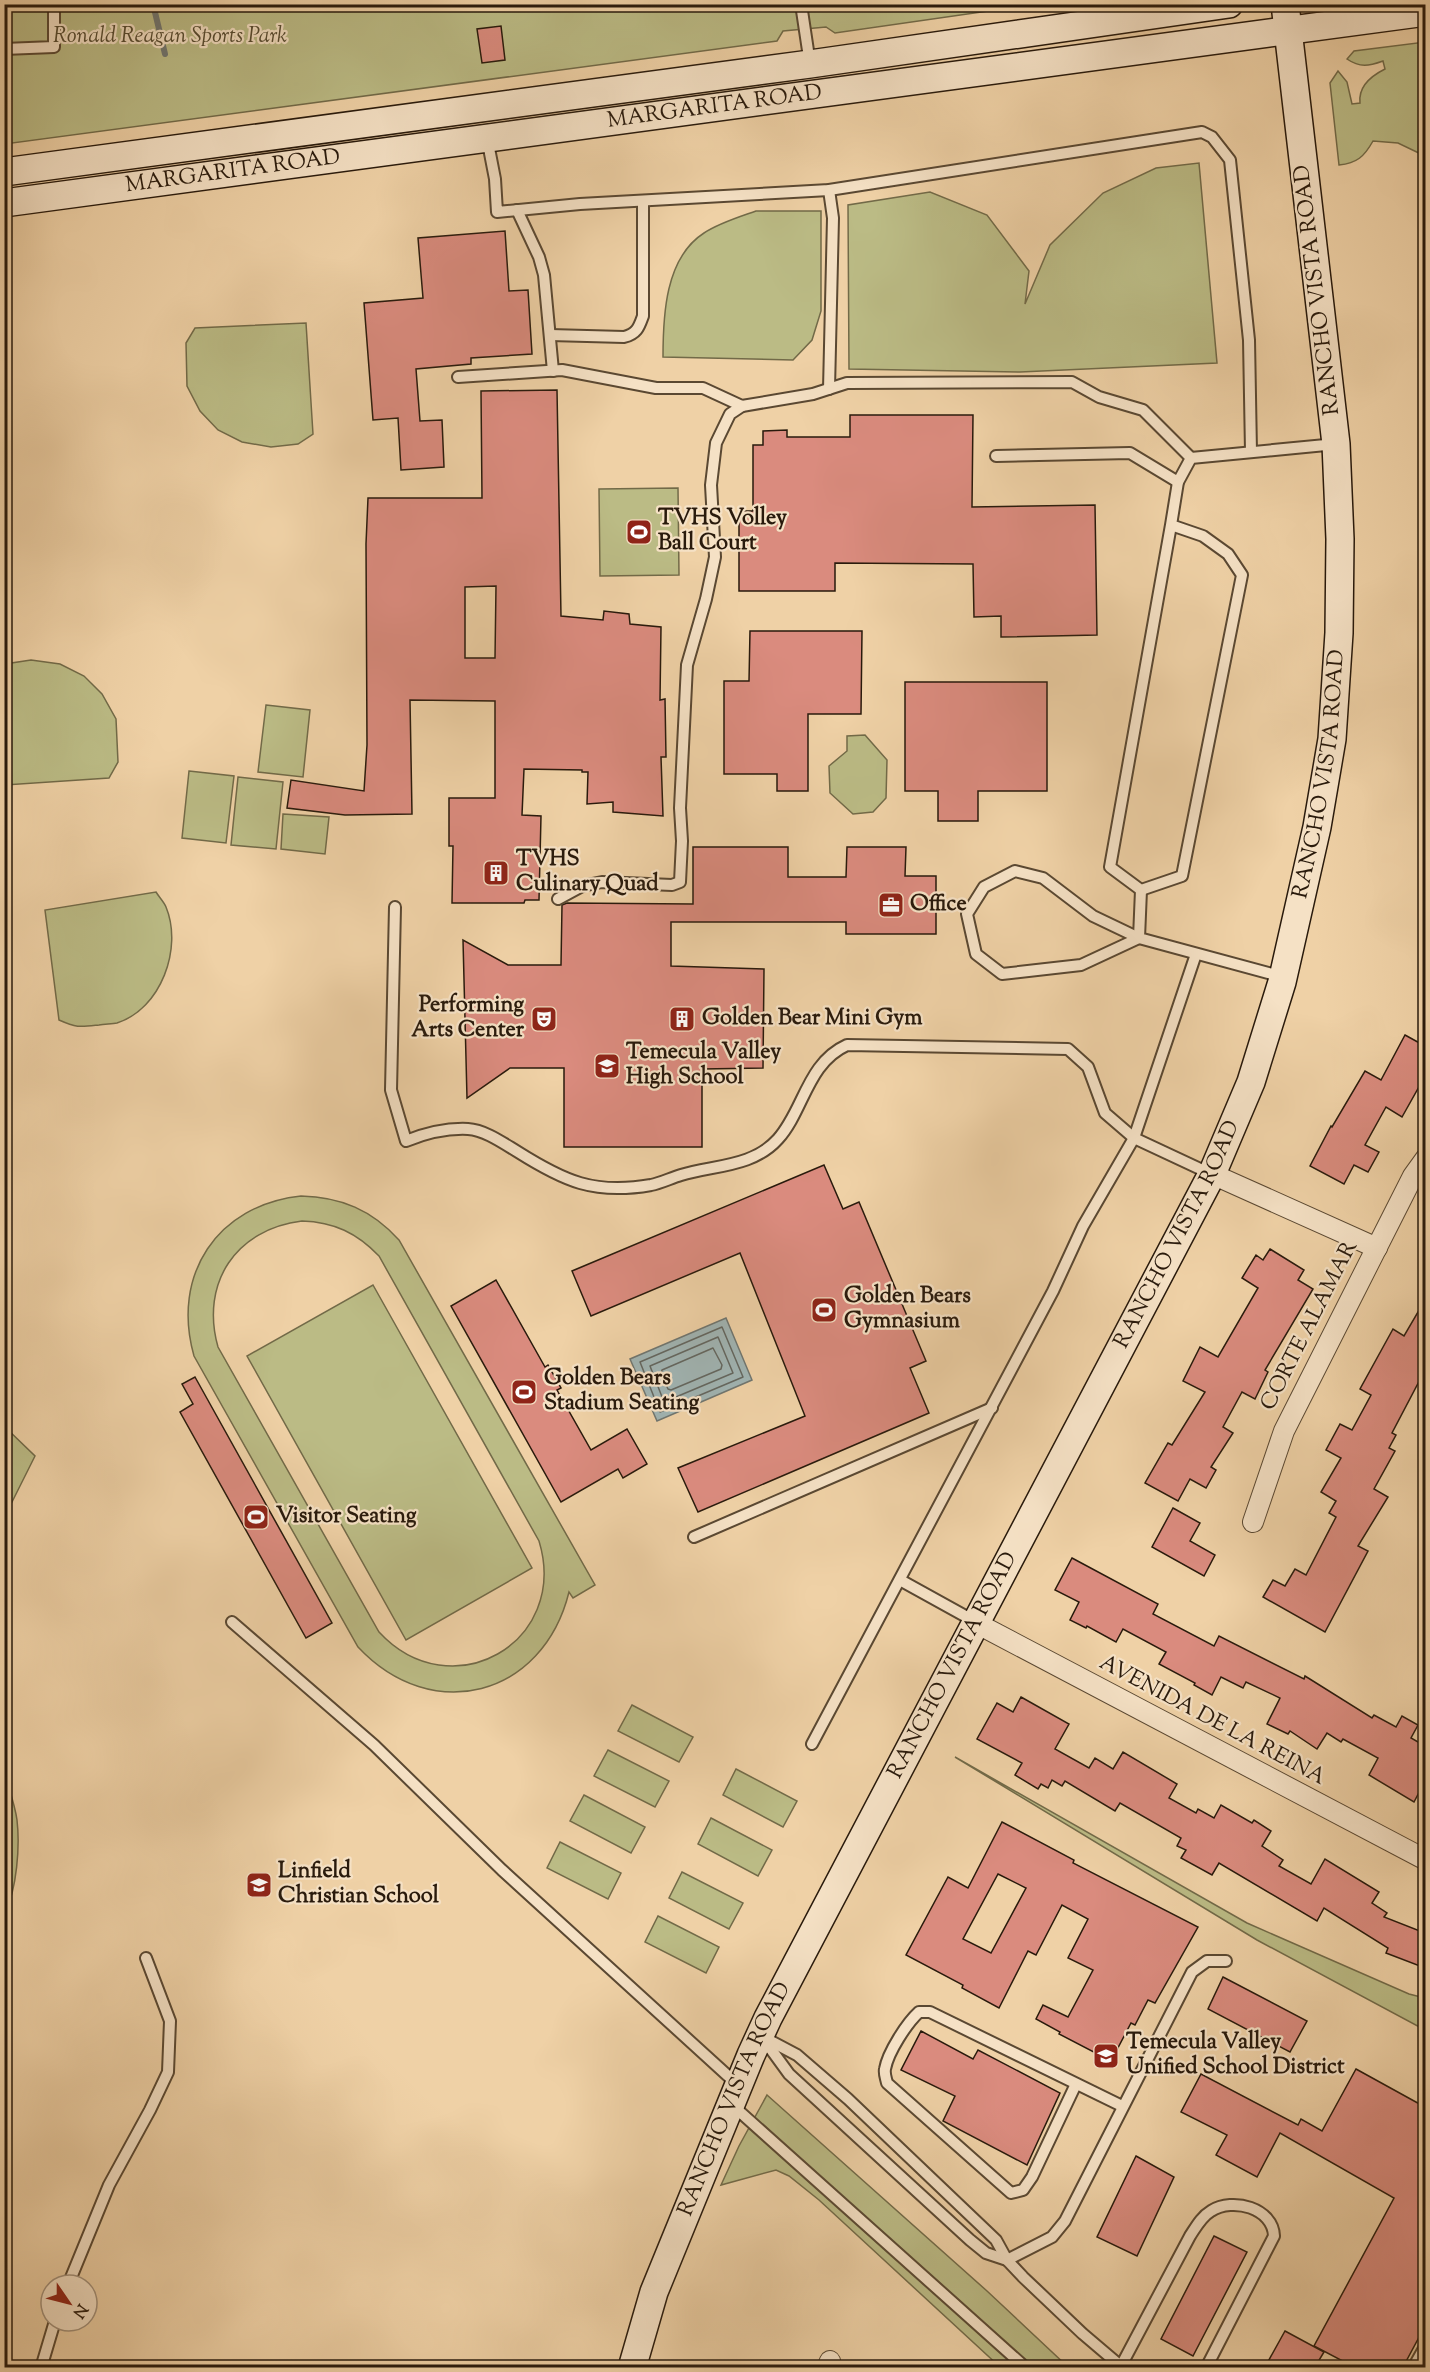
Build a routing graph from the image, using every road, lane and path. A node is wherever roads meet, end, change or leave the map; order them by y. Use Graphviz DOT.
graph roads {
  1 [pos="54,4"];
  2 [pos="801,4"];
  3 [pos="1229,4"];
  4 [pos="1425,12"];
  5 [pos="1286,18"];
  6 [pos="4,49"];
  7 [pos="810,64"];
  8 [pos="487,138"];
  9 [pos="4,172"];
  10 [pos="829,190"];
  11 [pos="643,201"];
  12 [pos="4,203"];
  13 [pos="518,210"];
  14 [pos="550,335"];
  15 [pos="554,371"];
  16 [pos="458,377"];
  17 [pos="829,389"];
  18 [pos="742,406"];
  19 [pos="1336,444"];
  20 [pos="1251,452"];
  21 [pos="996,456"];
  22 [pos="1191,458"];
  23 [pos="1178,482"];
  24 [pos="1171,525"];
  25 [pos="1141,890"];
  26 [pos="558,899"];
  27 [pos="395,907"];
  28 [pos="1139,938"];
  29 [pos="1196,954"];
  30 [pos="1283,977"];
  31 [pos="1134,1138"];
  32 [pos="1425,1158"];
  33 [pos="1212,1174"];
  34 [pos="1377,1248"];
  35 [pos="992,1407"];
  36 [pos="1253,1522"];
  37 [pos="694,1537"];
  38 [pos="900,1580"];
  39 [pos="232,1622"];
  40 [pos="976,1623"];
  41 [pos="812,1744"];
  42 [pos="1425,1860"];
  43 [pos="146,1958"];
  44 [pos="1226,1961"];
  45 [pos="761,2036"];
  46 [pos="1076,2084"];
  47 [pos="734,2094"];
  48 [pos="1122,2106"];
  49 [pos="1007,2260"];
  50 [pos="73,2273"];
  51 [pos="51,2333"];
  52 [pos="1425,2345"];
  53 [pos="41,2367"];
  54 [pos="632,2367"];
  55 [pos="1026,2367"];
  56 [pos="1122,2367"];
  57 [pos="1206,2367"];
  58 [pos="1413,2367"];
  1 -- 6 [label="lane"];
  2 -- 7 [label="lane"];
  3 -- 7 [label="main road, MARGARITA ROAD"];
  4 -- 5 [label="main road, MARGARITA ROAD"];
  5 -- 8 [label="main road, MARGARITA ROAD"];
  5 -- 19 [label="main road, RANCHO VISTA ROAD"];
  7 -- 9 [label="main road, MARGARITA ROAD"];
  8 -- 12 [label="main road, MARGARITA ROAD"];
  8 -- 13 [label="lane"];
  10 -- 11 [label="lane"];
  10 -- 17 [label="lane"];
  10 -- 20 [label="lane"];
  11 -- 13 [label="lane"];
  11 -- 14 [label="lane"];
  13 -- 14 [label="lane"];
  14 -- 15 [label="lane"];
  15 -- 16 [label="lane"];
  15 -- 18 [label="lane"];
  17 -- 18 [label="lane"];
  17 -- 22 [label="lane"];
  18 -- 26 [label="lane"];
  19 -- 20 [label="lane"];
  19 -- 30 [label="main road, RANCHO VISTA ROAD"];
  20 -- 22 [label="lane"];
  21 -- 23 [label="lane"];
  22 -- 23 [label="lane"];
  23 -- 24 [label="lane"];
  24 -- 25 [label="lane"];
  24 -- 25 [label="lane"];
  25 -- 28 [label="lane"];
  27 -- 31 [label="lane"];
  28 -- 28 [label="lane"];
  28 -- 29 [label="lane"];
  29 -- 30 [label="lane"];
  29 -- 31 [label="lane"];
  30 -- 33 [label="main road, RANCHO VISTA ROAD"];
  31 -- 33 [label="lane"];
  31 -- 35 [label="lane"];
  32 -- 34 [label="street, CORTE ALAMAR"];
  33 -- 34 [label="street"];
  33 -- 40 [label="main road, RANCHO VISTA ROAD"];
  34 -- 36 [label="street, CORTE ALAMAR"];
  35 -- 37 [label="lane"];
  35 -- 38 [label="lane"];
  38 -- 40 [label="lane"];
  38 -- 41 [label="lane"];
  39 -- 47 [label="lane"];
  40 -- 42 [label="street, AVENIDA DE LA REINA"];
  40 -- 45 [label="main road, RANCHO VISTA ROAD"];
  43 -- 50 [label="lane"];
  44 -- 48 [label="lane"];
  45 -- 47 [label="main road, RANCHO VISTA ROAD"];
  45 -- 49 [label="lane"];
  45 -- 49 [label="lane"];
  46 -- 46 [label="lane"];
  46 -- 48 [label="lane"];
  47 -- 54 [label="main road, RANCHO VISTA ROAD"];
  47 -- 55 [label="lane"];
  48 -- 49 [label="lane"];
  49 -- 56 [label="lane"];
  51 -- 53 [label="lane"];
  52 -- 58 [label="lane"];
  56 -- 57 [label="lane"];
}
